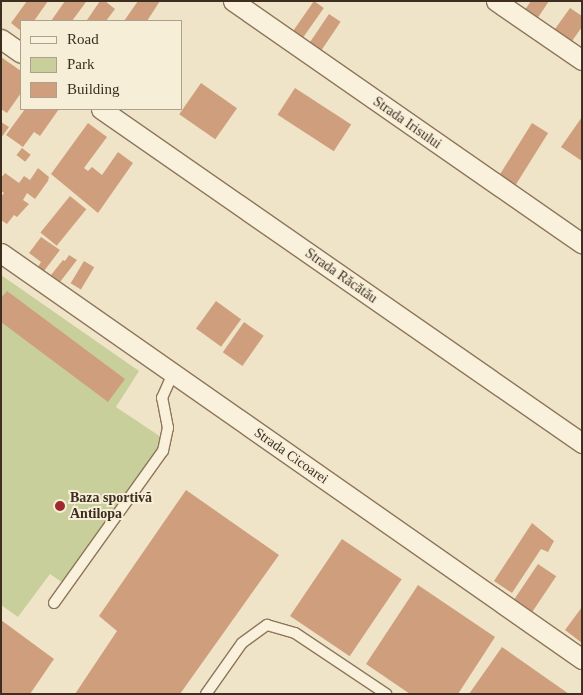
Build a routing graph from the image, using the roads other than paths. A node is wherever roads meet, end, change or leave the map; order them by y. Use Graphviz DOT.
graph roads {
  1 [pos="233,1"];
  2 [pos="496,1"];
  3 [pos="1,40"];
  4 [pos="20,52"];
  5 [pos="582,60"];
  6 [pos="102,110"];
  7 [pos="582,244"];
  8 [pos="1,253"];
  9 [pos="173,373"];
  10 [pos="582,443"];
  11 [pos="54,603"];
  12 [pos="582,659"];
  13 [pos="206,694"];
  14 [pos="386,694"];
  1 -- 7 [label="street, Strada Irisului"];
  2 -- 5 [label="street"];
  3 -- 4 [label="street"];
  6 -- 10 [label="street, Strada Răcătău"];
  8 -- 9 [label="street, Strada Cicoarei"];
  9 -- 11 [label="lane"];
  9 -- 12 [label="street, Strada Cicoarei"];
  13 -- 14 [label="lane"];
}
